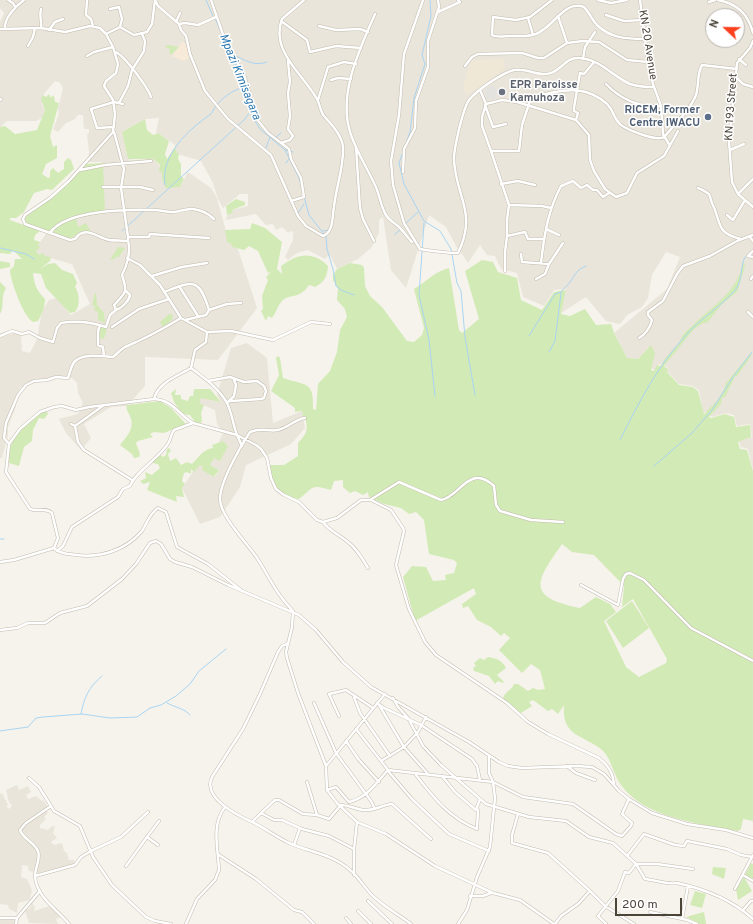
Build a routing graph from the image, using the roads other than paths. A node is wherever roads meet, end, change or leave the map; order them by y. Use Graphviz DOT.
graph roads {
  1 [pos="8,0"];
  2 [pos="24,0"];
  3 [pos="87,0"];
  4 [pos="155,0"];
  5 [pos="211,0"];
  6 [pos="304,0"];
  7 [pos="423,0"];
  8 [pos="438,0"];
  9 [pos="458,0"];
  10 [pos="552,0"];
  11 [pos="598,0"];
  12 [pos="627,0"];
  13 [pos="640,0"];
  14 [pos="715,0"];
  15 [pos="718,0"];
  16 [pos="709,2"];
  17 [pos="15,7"];
  18 [pos="41,9"];
  19 [pos="110,9"];
  20 [pos="438,12"];
  21 [pos="180,13"];
  22 [pos="375,14"];
  23 [pos="606,15"];
  24 [pos="558,16"];
  25 [pos="216,17"];
  26 [pos="528,18"];
  27 [pos="63,20"];
  28 [pos="643,20"];
  29 [pos="281,21"];
  30 [pos="178,23"];
  31 [pos="93,26"];
  32 [pos="320,26"];
  33 [pos="5,27"];
  34 [pos="120,27"];
  35 [pos="0,28"];
  36 [pos="35,28"];
  37 [pos="41,28"];
  38 [pos="752,29"];
  39 [pos="50,30"];
  40 [pos="368,32"];
  41 [pos="595,32"];
  42 [pos="753,33"];
  43 [pos="106,34"];
  44 [pos="142,34"];
  45 [pos="533,35"];
  46 [pos="644,39"];
  47 [pos="588,41"];
  48 [pos="753,41"];
  49 [pos="567,43"];
  50 [pos="28,46"];
  51 [pos="114,47"];
  52 [pos="361,48"];
  53 [pos="115,52"];
  54 [pos="87,56"];
  55 [pos="583,59"];
  56 [pos="739,59"];
  57 [pos="288,60"];
  58 [pos="594,62"];
  59 [pos="648,62"];
  60 [pos="356,64"];
  61 [pos="746,65"];
  62 [pos="465,66"];
  63 [pos="737,69"];
  64 [pos="132,70"];
  65 [pos="736,77"];
  66 [pos="351,79"];
  67 [pos="332,80"];
  68 [pos="606,84"];
  69 [pos="654,87"];
  70 [pos="753,87"];
  71 [pos="480,90"];
  72 [pos="577,91"];
  73 [pos="152,97"];
  74 [pos="318,100"];
  75 [pos="114,102"];
  76 [pos="119,103"];
  77 [pos="123,104"];
  78 [pos="485,104"];
  79 [pos="528,105"];
  80 [pos="661,106"];
  81 [pos="576,120"];
  82 [pos="506,124"];
  83 [pos="114,127"];
  84 [pos="678,131"];
  85 [pos="114,132"];
  86 [pos="664,137"];
  87 [pos="280,143"];
  88 [pos="744,144"];
  89 [pos="356,145"];
  90 [pos="670,146"];
  91 [pos="730,150"];
  92 [pos="491,151"];
  93 [pos="151,161"];
  94 [pos="122,162"];
  95 [pos="80,170"];
  96 [pos="403,172"];
  97 [pos="753,179"];
  98 [pos="501,184"];
  99 [pos="535,185"];
  100 [pos="103,187"];
  101 [pos="121,188"];
  102 [pos="698,188"];
  103 [pos="153,190"];
  104 [pos="609,193"];
  105 [pos="738,194"];
  106 [pos="745,200"];
  107 [pos="291,201"];
  108 [pos="510,205"];
  109 [pos="753,207"];
  110 [pos="551,208"];
  111 [pos="124,211"];
  112 [pos="727,215"];
  113 [pos="214,219"];
  114 [pos="546,229"];
  115 [pos="50,233"];
  116 [pos="559,235"];
  117 [pos="753,235"];
  118 [pos="507,236"];
  119 [pos="749,236"];
  120 [pos="128,237"];
  121 [pos="209,238"];
  122 [pos="543,239"];
  123 [pos="741,239"];
  124 [pos="128,241"];
  125 [pos="374,241"];
  126 [pos="753,241"];
  127 [pos="415,243"];
  128 [pos="563,243"];
  129 [pos="753,251"];
  130 [pos="521,254"];
  131 [pos="753,257"];
  132 [pos="127,258"];
  133 [pos="207,263"];
  134 [pos="541,263"];
  135 [pos="548,264"];
  136 [pos="505,271"];
  137 [pos="152,276"];
  138 [pos="536,279"];
  139 [pos="180,286"];
  140 [pos="126,291"];
  141 [pos="164,292"];
  142 [pos="168,299"];
  143 [pos="241,303"];
  144 [pos="116,310"];
  145 [pos="209,310"];
  146 [pos="748,312"];
  147 [pos="198,316"];
  148 [pos="753,317"];
  149 [pos="181,318"];
  150 [pos="185,320"];
  151 [pos="330,324"];
  152 [pos="100,325"];
  153 [pos="112,327"];
  154 [pos="207,332"];
  155 [pos="0,336"];
  156 [pos="639,338"];
  157 [pos="104,356"];
  158 [pos="191,368"];
  159 [pos="234,379"];
  160 [pos="208,381"];
  161 [pos="154,399"];
  162 [pos="231,401"];
  163 [pos="227,403"];
  164 [pos="104,405"];
  165 [pos="305,418"];
  166 [pos="193,422"];
  167 [pos="71,424"];
  168 [pos="75,426"];
  169 [pos="237,435"];
  170 [pos="245,439"];
  171 [pos="9,444"];
  172 [pos="242,446"];
  173 [pos="132,480"];
  174 [pos="370,500"];
  175 [pos="323,522"];
  176 [pos="563,522"];
  177 [pos="55,550"];
  178 [pos="0,562"];
  179 [pos="368,568"];
  180 [pos="581,584"];
  181 [pos="243,592"];
  182 [pos="292,612"];
  183 [pos="0,630"];
  184 [pos="288,644"];
  185 [pos="753,661"];
  186 [pos="385,694"];
  187 [pos="354,696"];
  188 [pos="393,698"];
  189 [pos="314,703"];
  190 [pos="377,703"];
  191 [pos="373,708"];
  192 [pos="339,716"];
  193 [pos="426,717"];
  194 [pos="365,718"];
  195 [pos="408,718"];
  196 [pos="421,725"];
  197 [pos="356,729"];
  198 [pos="415,734"];
  199 [pos="346,741"];
  200 [pos="404,747"];
  201 [pos="336,753"];
  202 [pos="390,756"];
  203 [pos="489,756"];
  204 [pos="381,761"];
  205 [pos="326,766"];
  206 [pos="566,766"];
  207 [pos="388,770"];
  208 [pos="415,774"];
  209 [pos="428,774"];
  210 [pos="442,776"];
  211 [pos="29,778"];
  212 [pos="457,778"];
  213 [pos="480,780"];
  214 [pos="595,780"];
  215 [pos="307,782"];
  216 [pos="379,782"];
  217 [pos="493,782"];
  218 [pos="614,786"];
  219 [pos="327,790"];
  220 [pos="365,794"];
  221 [pos="480,799"];
  222 [pos="629,799"];
  223 [pos="341,805"];
  224 [pos="50,806"];
  225 [pos="225,807"];
  226 [pos="493,807"];
  227 [pos="375,809"];
  228 [pos="478,810"];
  229 [pos="148,812"];
  230 [pos="261,813"];
  231 [pos="518,814"];
  232 [pos="317,815"];
  233 [pos="159,821"];
  234 [pos="252,822"];
  235 [pos="357,822"];
  236 [pos="300,828"];
  237 [pos="147,837"];
  238 [pos="753,838"];
  239 [pos="431,839"];
  240 [pos="158,845"];
  241 [pos="294,845"];
  242 [pos="354,849"];
  243 [pos="91,851"];
  244 [pos="488,851"];
  245 [pos="219,855"];
  246 [pos="627,856"];
  247 [pos="752,856"];
  248 [pos="751,862"];
  249 [pos="636,864"];
  250 [pos="126,866"];
  251 [pos="693,869"];
  252 [pos="743,875"];
  253 [pos="35,876"];
  254 [pos="354,876"];
  255 [pos="753,881"];
  256 [pos="474,884"];
  257 [pos="688,886"];
  258 [pos="735,889"];
  259 [pos="40,891"];
  260 [pos="590,891"];
  261 [pos="492,892"];
  262 [pos="470,896"];
  263 [pos="368,901"];
  264 [pos="753,901"];
  265 [pos="605,906"];
  266 [pos="743,910"];
  267 [pos="358,911"];
  268 [pos="650,912"];
  269 [pos="0,918"];
  270 [pos="17,918"];
  271 [pos="346,918"];
  272 [pos="682,919"];
  273 [pos="753,919"];
  274 [pos="16,924"];
  275 [pos="69,924"];
  276 [pos="171,924"];
  277 [pos="186,924"];
  278 [pos="314,924"];
  279 [pos="351,924"];
  280 [pos="370,924"];
  281 [pos="392,924"];
  282 [pos="410,924"];
  283 [pos="458,924"];
  284 [pos="555,924"];
  285 [pos="606,924"];
  286 [pos="634,924"];
  287 [pos="697,924"];
  1 -- 17 [label="street"];
  2 -- 17 [label="street"];
  3 -- 31 [label="street"];
  4 -- 30 [label="street"];
  4 -- 44 [label="street"];
  5 -- 25 [label="street"];
  6 -- 29 [label="street"];
  7 -- 127 [label="street"];
  8 -- 20 [label="street"];
  9 -- 20 [label="street"];
  10 -- 26 [label="street"];
  11 -- 12 [label="street"];
  13 -- 28 [label="street, KN 20 Avenue"];
  14 -- 16 [label="street"];
  15 -- 38 [label="street"];
  17 -- 33 [label="street"];
  18 -- 37 [label="street"];
  19 -- 34 [label="street"];
  20 -- 96 [label="street"];
  21 -- 30 [label="street"];
  22 -- 40 [label="street"];
  23 -- 28 [label="street"];
  24 -- 45 [label="street"];
  24 -- 46 [label="street"];
  24 -- 49 [label="street"];
  25 -- 30 [label="street"];
  25 -- 87 [label="street"];
  26 -- 45 [label="street"];
  26 -- 45 [label="street"];
  27 -- 39 [label="street"];
  28 -- 46 [label="street, KN 20 Avenue"];
  29 -- 52 [label="street"];
  29 -- 57 [label="street"];
  30 -- 107 [label="street"];
  31 -- 39 [label="street"];
  31 -- 43 [label="street"];
  32 -- 40 [label="street"];
  33 -- 35 [label="street"];
  33 -- 36 [label="street"];
  34 -- 43 [label="street"];
  34 -- 44 [label="street"];
  36 -- 37 [label="street"];
  36 -- 50 [label="street"];
  37 -- 39 [label="street"];
  38 -- 42 [label="street"];
  40 -- 52 [label="street"];
  41 -- 47 [label="street"];
  43 -- 51 [label="street"];
  44 -- 64 [label="street"];
  46 -- 59 [label="street, KN 20 Avenue"];
  47 -- 49 [label="street"];
  47 -- 55 [label="street"];
  47 -- 59 [label="street"];
  48 -- 56 [label="street"];
  49 -- 62 [label="street"];
  51 -- 53 [label="street"];
  51 -- 54 [label="street"];
  52 -- 60 [label="street"];
  53 -- 64 [label="street"];
  53 -- 75 [label="street"];
  55 -- 58 [label="street"];
  55 -- 71 [label="street"];
  56 -- 61 [label="street"];
  56 -- 63 [label="street"];
  57 -- 74 [label="street"];
  57 -- 87 [label="street"];
  58 -- 69 [label="street"];
  58 -- 72 [label="street"];
  59 -- 69 [label="street, KN 20 Avenue"];
  60 -- 66 [label="street"];
  60 -- 74 [label="street"];
  63 -- 65 [label="street, KN 193 Street"];
  63 -- 86 [label="street, KN 193 Street"];
  64 -- 73 [label="street"];
  64 -- 76 [label="street"];
  65 -- 70 [label="street"];
  65 -- 91 [label="street, KN 193 Street"];
  66 -- 67 [label="street"];
  66 -- 89 [label="street"];
  68 -- 80 [label="street"];
  69 -- 80 [label="street, KN 20 Avenue"];
  71 -- 78 [label="street"];
  71 -- 127 [label="street"];
  72 -- 79 [label="street"];
  72 -- 81 [label="street"];
  72 -- 86 [label="street"];
  74 -- 107 [label="street"];
  75 -- 76 [label="street"];
  75 -- 83 [label="street"];
  75 -- 83 [label="street"];
  76 -- 77 [label="street"];
  78 -- 79 [label="street"];
  78 -- 82 [label="street"];
  78 -- 92 [label="street"];
  79 -- 81 [label="street"];
  79 -- 92 [label="street"];
  80 -- 86 [label="street, KN 20 Avenue"];
  81 -- 104 [label="street"];
  83 -- 85 [label="street"];
  84 -- 90 [label="street"];
  85 -- 94 [label="street"];
  85 -- 95 [label="street"];
  86 -- 90 [label="street"];
  87 -- 107 [label="street"];
  88 -- 91 [label="street"];
  89 -- 125 [label="street"];
  89 -- 127 [label="street"];
  90 -- 104 [label="street"];
  91 -- 105 [label="street, KN 193 Street"];
  92 -- 98 [label="street"];
  93 -- 94 [label="street"];
  94 -- 95 [label="street"];
  94 -- 101 [label="street"];
  95 -- 115 [label="street"];
  97 -- 105 [label="street"];
  98 -- 99 [label="street"];
  98 -- 108 [label="street"];
  100 -- 101 [label="street"];
  101 -- 103 [label="street"];
  101 -- 111 [label="street"];
  102 -- 123 [label="street"];
  104 -- 110 [label="street"];
  105 -- 106 [label="street, KN 193 Street"];
  106 -- 109 [label="street, KN 193 Street"];
  106 -- 112 [label="street"];
  108 -- 110 [label="street"];
  108 -- 118 [label="street"];
  110 -- 114 [label="street"];
  111 -- 113 [label="street"];
  111 -- 115 [label="street"];
  111 -- 120 [label="street"];
  114 -- 116 [label="street"];
  114 -- 122 [label="street"];
  115 -- 124 [label="street"];
  117 -- 119 [label="street"];
  118 -- 122 [label="street"];
  118 -- 136 [label="street"];
  119 -- 123 [label="street"];
  119 -- 126 [label="street"];
  120 -- 121 [label="street"];
  120 -- 124 [label="street"];
  122 -- 134 [label="street"];
  123 -- 156 [label="street"];
  124 -- 132 [label="street"];
  128 -- 135 [label="street"];
  129 -- 131 [label="street"];
  130 -- 134 [label="street"];
  132 -- 137 [label="street"];
  132 -- 140 [label="street"];
  133 -- 137 [label="street"];
  134 -- 135 [label="street"];
  135 -- 138 [label="street"];
  137 -- 141 [label="street"];
  139 -- 141 [label="street"];
  139 -- 145 [label="street"];
  139 -- 147 [label="street"];
  140 -- 144 [label="street"];
  140 -- 144 [label="street"];
  141 -- 142 [label="street"];
  142 -- 149 [label="street"];
  142 -- 153 [label="street"];
  143 -- 145 [label="street"];
  144 -- 152 [label="street"];
  145 -- 147 [label="street"];
  146 -- 148 [label="street"];
  147 -- 150 [label="street"];
  149 -- 150 [label="street"];
  149 -- 157 [label="street"];
  150 -- 154 [label="street"];
  151 -- 154 [label="street"];
  152 -- 155 [label="street"];
  152 -- 157 [label="street"];
  154 -- 158 [label="street"];
  157 -- 171 [label="street"];
  158 -- 160 [label="street"];
  158 -- 161 [label="street"];
  159 -- 160 [label="street"];
  159 -- 162 [label="street"];
  159 -- 162 [label="street"];
  160 -- 163 [label="street"];
  161 -- 164 [label="street"];
  161 -- 166 [label="street"];
  162 -- 163 [label="street"];
  163 -- 169 [label="street"];
  164 -- 168 [label="street"];
  164 -- 171 [label="street"];
  165 -- 170 [label="street"];
  166 -- 169 [label="street"];
  166 -- 173 [label="street"];
  167 -- 168 [label="street"];
  168 -- 173 [label="street"];
  169 -- 170 [label="street"];
  169 -- 172 [label="street"];
  170 -- 172 [label="street"];
  170 -- 175 [label="street"];
  171 -- 177 [label="street"];
  172 -- 182 [label="street"];
  173 -- 177 [label="street"];
  174 -- 175 [label="street"];
  174 -- 176 [label="street"];
  174 -- 218 [label="street"];
  175 -- 179 [label="street"];
  177 -- 178 [label="street"];
  177 -- 181 [label="street"];
  180 -- 185 [label="street"];
  181 -- 182 [label="street"];
  181 -- 183 [label="street"];
  182 -- 184 [label="street"];
  182 -- 186 [label="street"];
  184 -- 205 [label="street"];
  184 -- 225 [label="street"];
  186 -- 188 [label="street"];
  186 -- 190 [label="street"];
  187 -- 191 [label="street"];
  187 -- 192 [label="street"];
  187 -- 194 [label="street"];
  188 -- 193 [label="street"];
  188 -- 195 [label="street"];
  189 -- 201 [label="street"];
  190 -- 191 [label="street"];
  190 -- 195 [label="street"];
  190 -- 200 [label="street"];
  191 -- 194 [label="street"];
  193 -- 196 [label="street"];
  193 -- 203 [label="street"];
  194 -- 197 [label="street"];
  194 -- 202 [label="street"];
  195 -- 196 [label="street"];
  195 -- 198 [label="street"];
  196 -- 198 [label="street"];
  196 -- 213 [label="street"];
  197 -- 199 [label="street"];
  197 -- 204 [label="street"];
  198 -- 200 [label="street"];
  198 -- 212 [label="street"];
  199 -- 201 [label="street"];
  199 -- 216 [label="street"];
  200 -- 202 [label="street"];
  200 -- 209 [label="street"];
  201 -- 205 [label="street"];
  201 -- 220 [label="street"];
  202 -- 204 [label="street"];
  203 -- 206 [label="street"];
  203 -- 217 [label="street"];
  204 -- 207 [label="street"];
  205 -- 219 [label="street"];
  206 -- 214 [label="street"];
  206 -- 218 [label="street"];
  207 -- 208 [label="street"];
  207 -- 216 [label="street"];
  207 -- 244 [label="street"];
  208 -- 209 [label="street"];
  208 -- 228 [label="street"];
  209 -- 210 [label="street"];
  210 -- 212 [label="street"];
  210 -- 228 [label="street"];
  211 -- 224 [label="street"];
  212 -- 213 [label="street"];
  212 -- 221 [label="street"];
  213 -- 217 [label="street"];
  215 -- 232 [label="street"];
  216 -- 220 [label="street"];
  217 -- 222 [label="street"];
  217 -- 226 [label="street"];
  218 -- 222 [label="street"];
  219 -- 220 [label="street"];
  219 -- 223 [label="street"];
  220 -- 227 [label="street"];
  221 -- 226 [label="street"];
  221 -- 228 [label="street"];
  222 -- 238 [label="street"];
  223 -- 227 [label="street"];
  223 -- 232 [label="street"];
  223 -- 235 [label="street"];
  224 -- 243 [label="street"];
  224 -- 253 [label="street"];
  225 -- 234 [label="street"];
  225 -- 245 [label="street"];
  226 -- 231 [label="street"];
  226 -- 244 [label="street"];
  227 -- 239 [label="street"];
  229 -- 243 [label="street"];
  230 -- 232 [label="street"];
  230 -- 234 [label="street"];
  230 -- 236 [label="street"];
  231 -- 246 [label="street"];
  231 -- 260 [label="street"];
  233 -- 237 [label="street"];
  234 -- 241 [label="street"];
  235 -- 242 [label="street"];
  235 -- 256 [label="street"];
  236 -- 241 [label="street"];
  236 -- 242 [label="street"];
  237 -- 240 [label="street"];
  237 -- 250 [label="street"];
  241 -- 254 [label="street"];
  242 -- 254 [label="street"];
  243 -- 253 [label="street"];
  243 -- 276 [label="street"];
  244 -- 256 [label="street"];
  245 -- 277 [label="street"];
  245 -- 278 [label="street"];
  246 -- 247 [label="street"];
  246 -- 249 [label="street"];
  247 -- 248 [label="street"];
  248 -- 252 [label="street"];
  249 -- 251 [label="street"];
  249 -- 257 [label="street"];
  249 -- 265 [label="street"];
  252 -- 255 [label="street"];
  252 -- 258 [label="street"];
  253 -- 259 [label="street"];
  254 -- 282 [label="street"];
  256 -- 261 [label="street"];
  256 -- 262 [label="street"];
  257 -- 266 [label="street"];
  257 -- 272 [label="street"];
  259 -- 270 [label="street"];
  259 -- 275 [label="street"];
  260 -- 265 [label="street"];
  260 -- 284 [label="street"];
  261 -- 262 [label="street"];
  261 -- 284 [label="street"];
  262 -- 283 [label="street"];
  263 -- 281 [label="street"];
  264 -- 266 [label="street"];
  265 -- 285 [label="street"];
  265 -- 286 [label="street"];
  266 -- 273 [label="street"];
  267 -- 280 [label="street"];
  268 -- 272 [label="street"];
  269 -- 270 [label="street"];
  270 -- 274 [label="street"];
  271 -- 279 [label="street"];
  272 -- 287 [label="street"];
}
